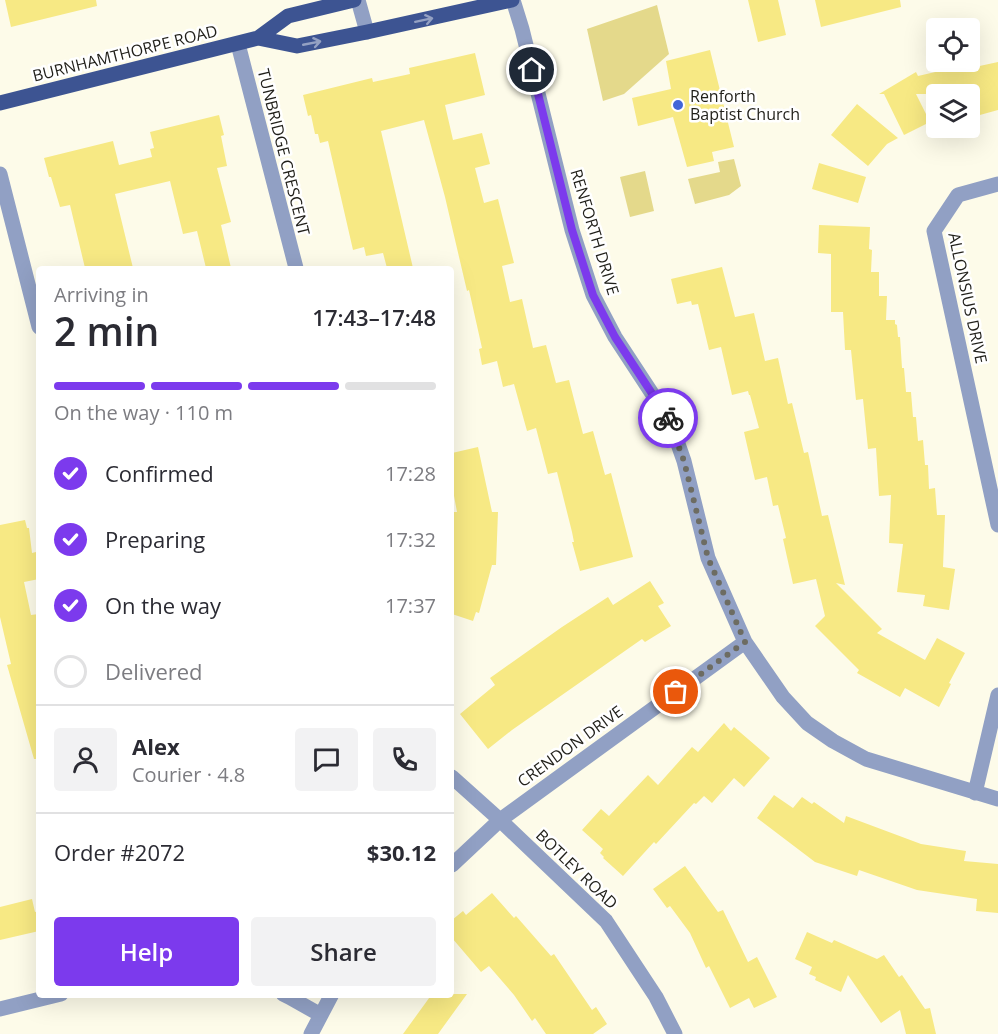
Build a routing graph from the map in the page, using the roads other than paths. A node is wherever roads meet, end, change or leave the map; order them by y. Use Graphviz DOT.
graph roads {
  1 [pos="356,0"];
  2 [pos="512,0"];
  3 [pos="367,32"];
  4 [pos="258,38"];
  5 [pos="238,44"];
  6 [pos="0,103"];
  7 [pos="0,174"];
  8 [pos="998,184"];
  9 [pos="295,266"];
  10 [pos="36,315"];
  11 [pos="998,525"];
  12 [pos="745,642"];
  13 [pos="998,696"];
  14 [pos="454,779"];
  15 [pos="975,793"];
  16 [pos="998,799"];
  17 [pos="500,820"];
  18 [pos="454,863"];
  19 [pos="45,998"];
  20 [pos="291,998"];
  21 [pos="330,998"];
  22 [pos="0,1009"];
  23 [pos="321,1015"];
  24 [pos="311,1034"];
  25 [pos="675,1034"];
  1 -- 3 [label="street"];
  1 -- 4 [label="main road, BURNHAMTHORPE ROAD"];
  3 -- 2 [label="main road, BURNHAMTHORPE ROAD, one-way"];
  2 -- 12 [label="street, RENFORTH DRIVE"];
  4 -- 3 [label="main road, BURNHAMTHORPE ROAD, one-way"];
  4 -- 5 [label="main road, BURNHAMTHORPE ROAD"];
  5 -- 6 [label="main road, BURNHAMTHORPE ROAD"];
  5 -- 9 [label="street, TUNBRIDGE CRESCENT"];
  7 -- 10 [label="street"];
  8 -- 11 [label="street, ALLONSIUS DRIVE"];
  12 -- 15 [label="street, RENFORTH DRIVE"];
  12 -- 17 [label="street, CRENDON DRIVE"];
  13 -- 15 [label="street"];
  14 -- 17 [label="street, BOTLEY ROAD"];
  15 -- 16 [label="street, RENFORTH DRIVE"];
  17 -- 18 [label="street, CRENDON DRIVE"];
  17 -- 25 [label="street, BOTLEY ROAD"];
  19 -- 22 [label="street"];
  20 -- 23 [label="street"];
  21 -- 23 [label="street"];
  23 -- 24 [label="street"];
}
